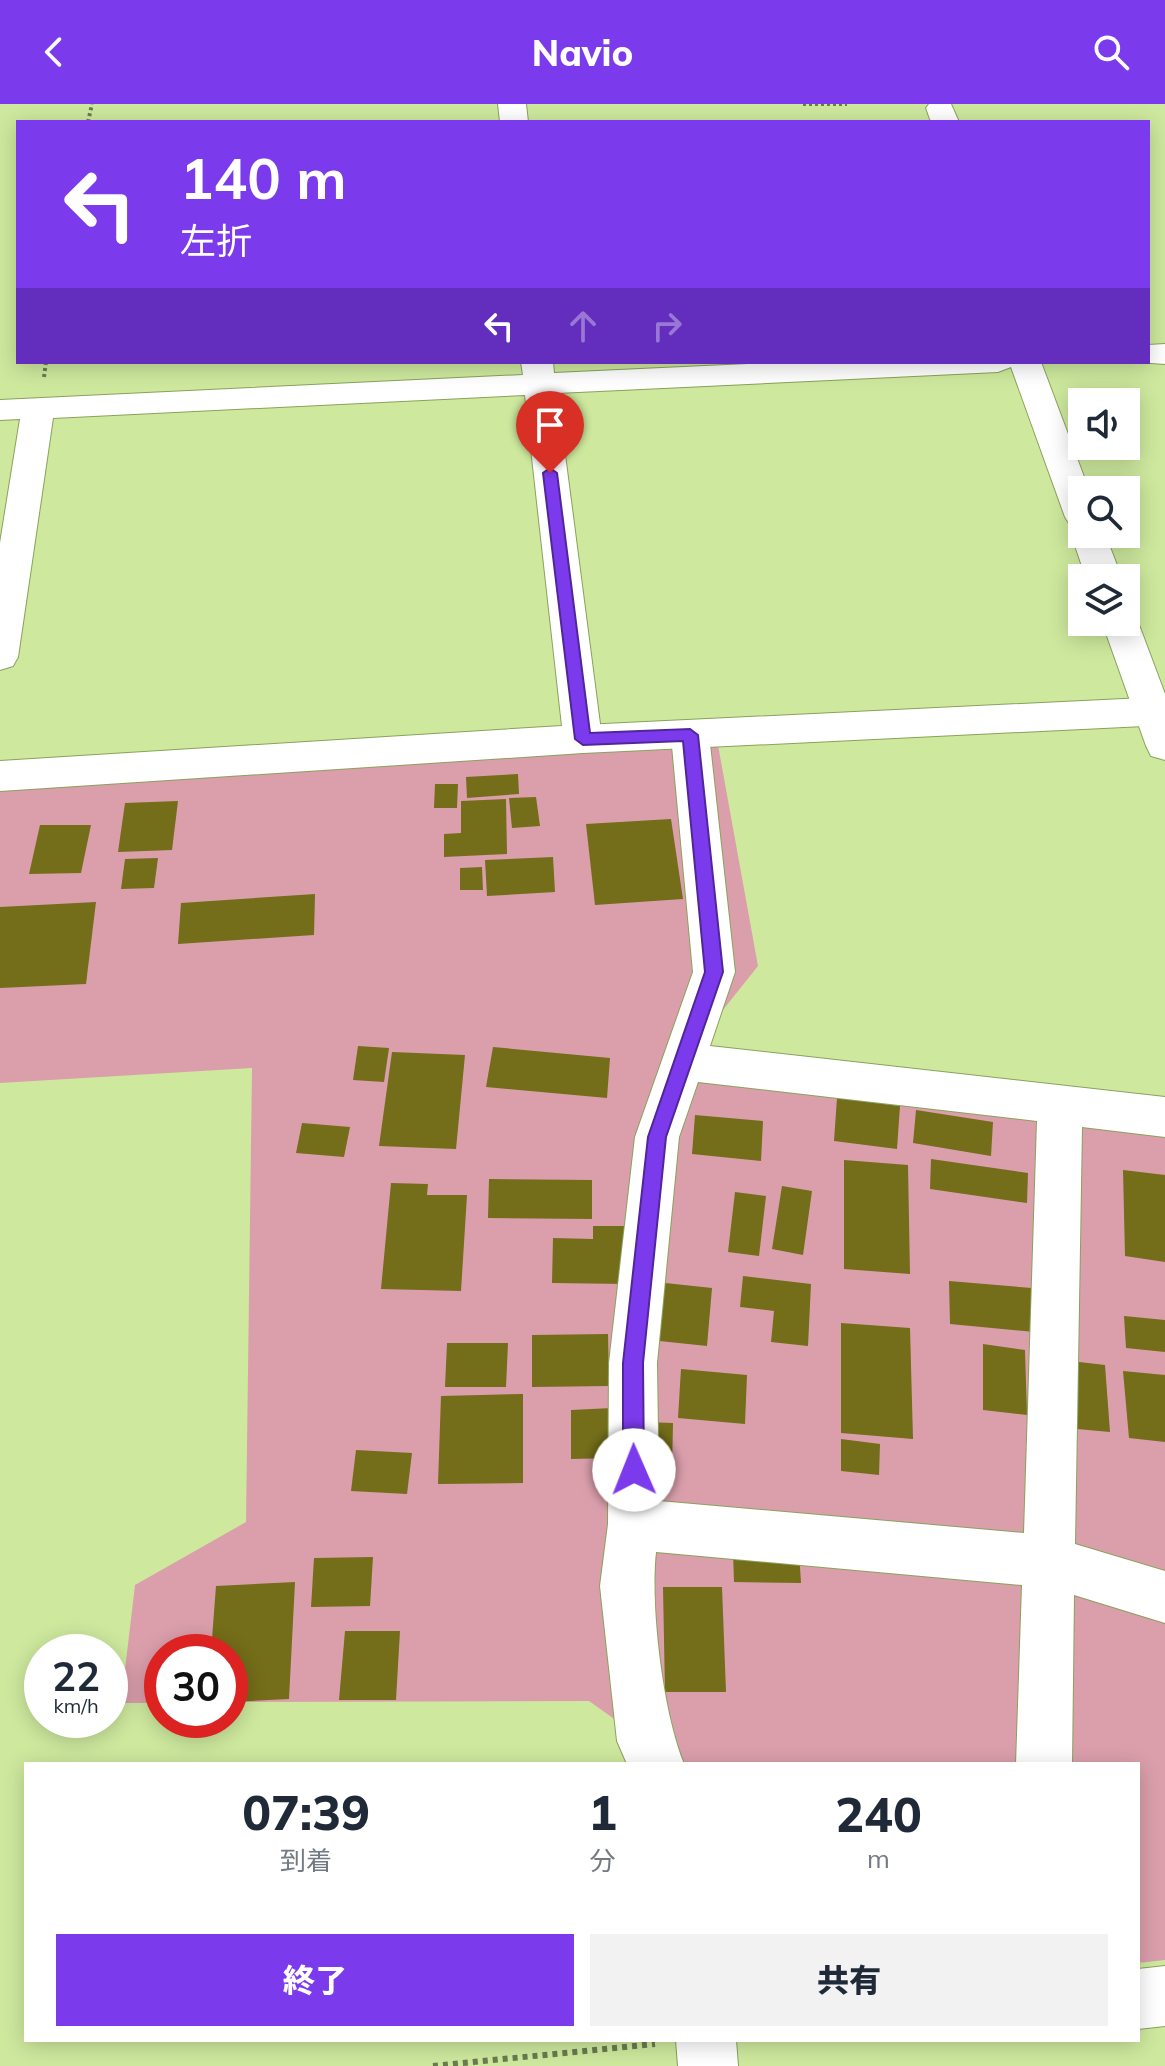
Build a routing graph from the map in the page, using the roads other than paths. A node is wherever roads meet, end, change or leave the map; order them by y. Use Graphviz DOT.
graph roads {
  1 [pos="914,364"];
  2 [pos="1026,364"];
  3 [pos="538,373"];
  4 [pos="38,408"];
  5 [pos="0,410"];
  6 [pos="1068,479"];
  7 [pos="1126,636"];
  8 [pos="0,657"];
  9 [pos="1161,723"];
  10 [pos="690,735"];
  11 [pos="583,739"];
  12 [pos="0,776"];
  13 [pos="682,1061"];
  14 [pos="1060,1105"];
  15 [pos="1165,1117"];
  16 [pos="634,1524"];
  17 [pos="1047,1561"];
  18 [pos="1165,1597"];
  19 [pos="655,1762"];
  20 [pos="1044,1762"];
  21 [pos="1165,1996"];
  22 [pos="1140,1999"];
  1 -- 3 [label="street"];
  2 -- 6 [label="street"];
  3 -- 4 [label="street"];
  3 -- 11 [label="street"];
  4 -- 5 [label="street"];
  4 -- 8 [label="street"];
  7 -- 9 [label="street"];
  9 -- 10 [label="street"];
  10 -- 11 [label="street"];
  10 -- 13 [label="street"];
  11 -- 12 [label="street"];
  13 -- 14 [label="street"];
  13 -- 16 [label="street"];
  14 -- 15 [label="street"];
  14 -- 17 [label="street"];
  16 -- 17 [label="street"];
  16 -- 19 [label="street"];
  17 -- 18 [label="street"];
  17 -- 20 [label="street"];
  21 -- 22 [label="street"];
}
